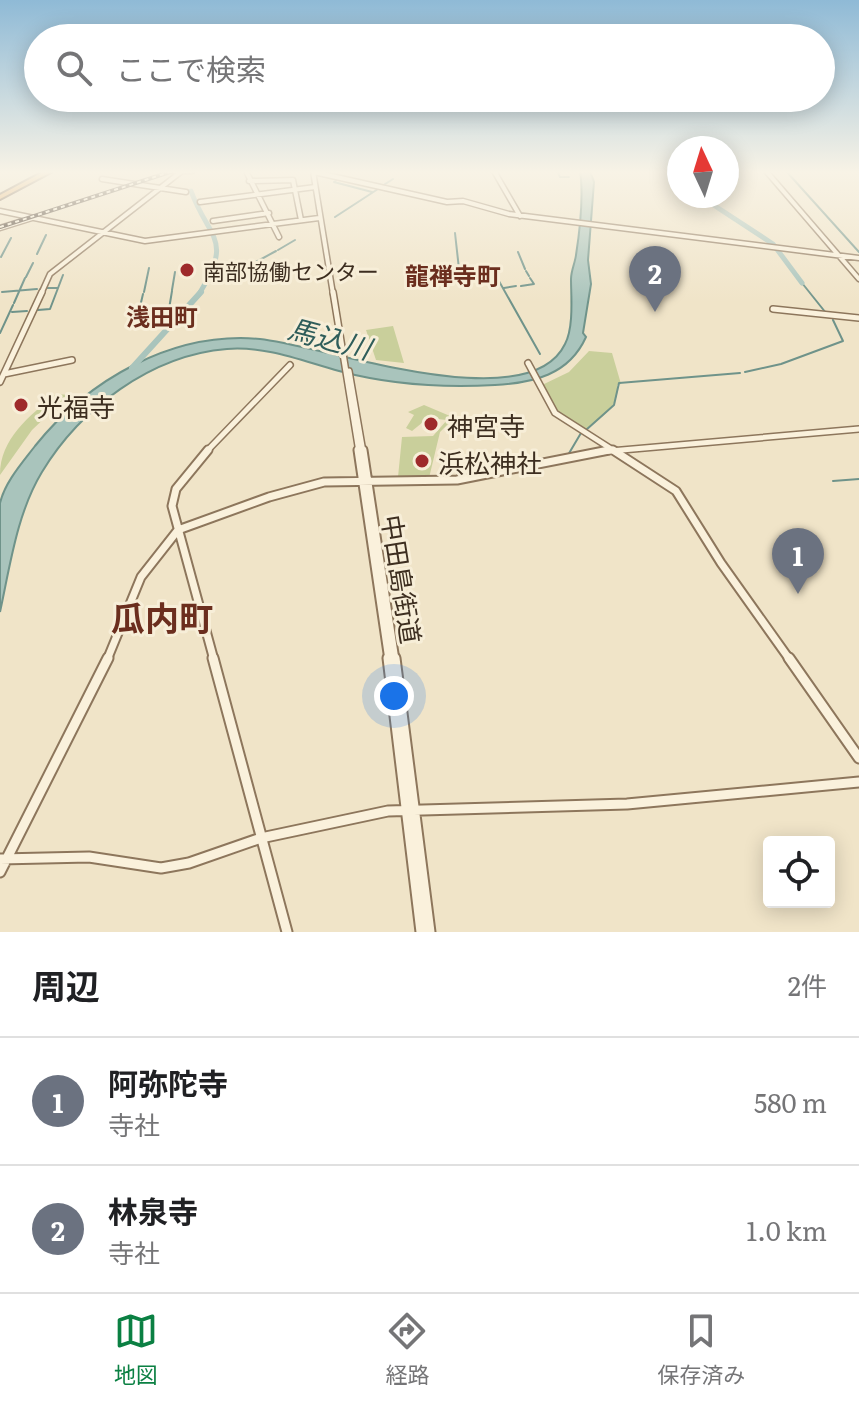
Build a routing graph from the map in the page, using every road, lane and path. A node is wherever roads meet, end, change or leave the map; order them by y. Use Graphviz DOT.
graph roads {
  1 [pos="13,214"];
  2 [pos="124,214"];
  3 [pos="259,214"];
  4 [pos="270,214"];
  5 [pos="300,214"];
  6 [pos="318,214"];
  7 [pos="514,214"];
  8 [pos="802,214"];
  9 [pos="520,216"];
  10 [pos="32,218"];
  11 [pos="319,218"];
  12 [pos="301,220"];
  13 [pos="213,221"];
  14 [pos="274,224"];
  15 [pos="0,228"];
  16 [pos="100,233"];
  17 [pos="279,237"];
  18 [pos="837,256"];
  19 [pos="859,258"];
  20 [pos="859,279"];
  21 [pos="773,309"];
  22 [pos="859,318"];
  23 [pos="72,360"];
  24 [pos="528,364"];
  25 [pos="290,365"];
  26 [pos="2,374"];
  27 [pos="0,382"];
  28 [pos="859,429"];
  29 [pos="611,450"];
  30 [pos="364,479"];
  31 [pos="178,530"];
  32 [pos="859,758"];
  33 [pos="859,782"];
  34 [pos="410,809"];
  35 [pos="261,838"];
  36 [pos="3,859"];
  37 [pos="0,872"];
  38 [pos="287,932"];
  39 [pos="421,932"];
  40 [pos="430,932"];
  1 -- 10 [label="street"];
  2 -- 16 [label="street"];
  3 -- 13 [label="street"];
  4 -- 14 [label="street"];
  5 -- 12 [label="street"];
  6 -- 11 [label="street, 中田島街道"];
  7 -- 9 [label="street"];
  8 -- 18 [label="street"];
  9 -- 18 [label="street"];
  10 -- 15 [label="street"];
  10 -- 16 [label="street"];
  11 -- 12 [label="street"];
  11 -- 30 [label="street, 中田島街道"];
  12 -- 14 [label="street"];
  14 -- 16 [label="street"];
  14 -- 17 [label="street"];
  16 -- 26 [label="street"];
  18 -- 19 [label="street"];
  18 -- 20 [label="street"];
  21 -- 22 [label="street"];
  23 -- 26 [label="street"];
  24 -- 29 [label="street"];
  25 -- 31 [label="street"];
  26 -- 27 [label="street"];
  28 -- 29 [label="street"];
  29 -- 30 [label="street"];
  29 -- 32 [label="street"];
  30 -- 31 [label="street"];
  30 -- 34 [label="street, 中田島街道"];
  31 -- 35 [label="street"];
  31 -- 36 [label="street"];
  33 -- 34 [label="street"];
  34 -- 35 [label="street"];
  34 -- 39 [label="street, 中田島街道"];
  34 -- 40 [label="street, 中田島街道"];
  35 -- 36 [label="street"];
  35 -- 38 [label="street"];
  36 -- 37 [label="street"];
}
